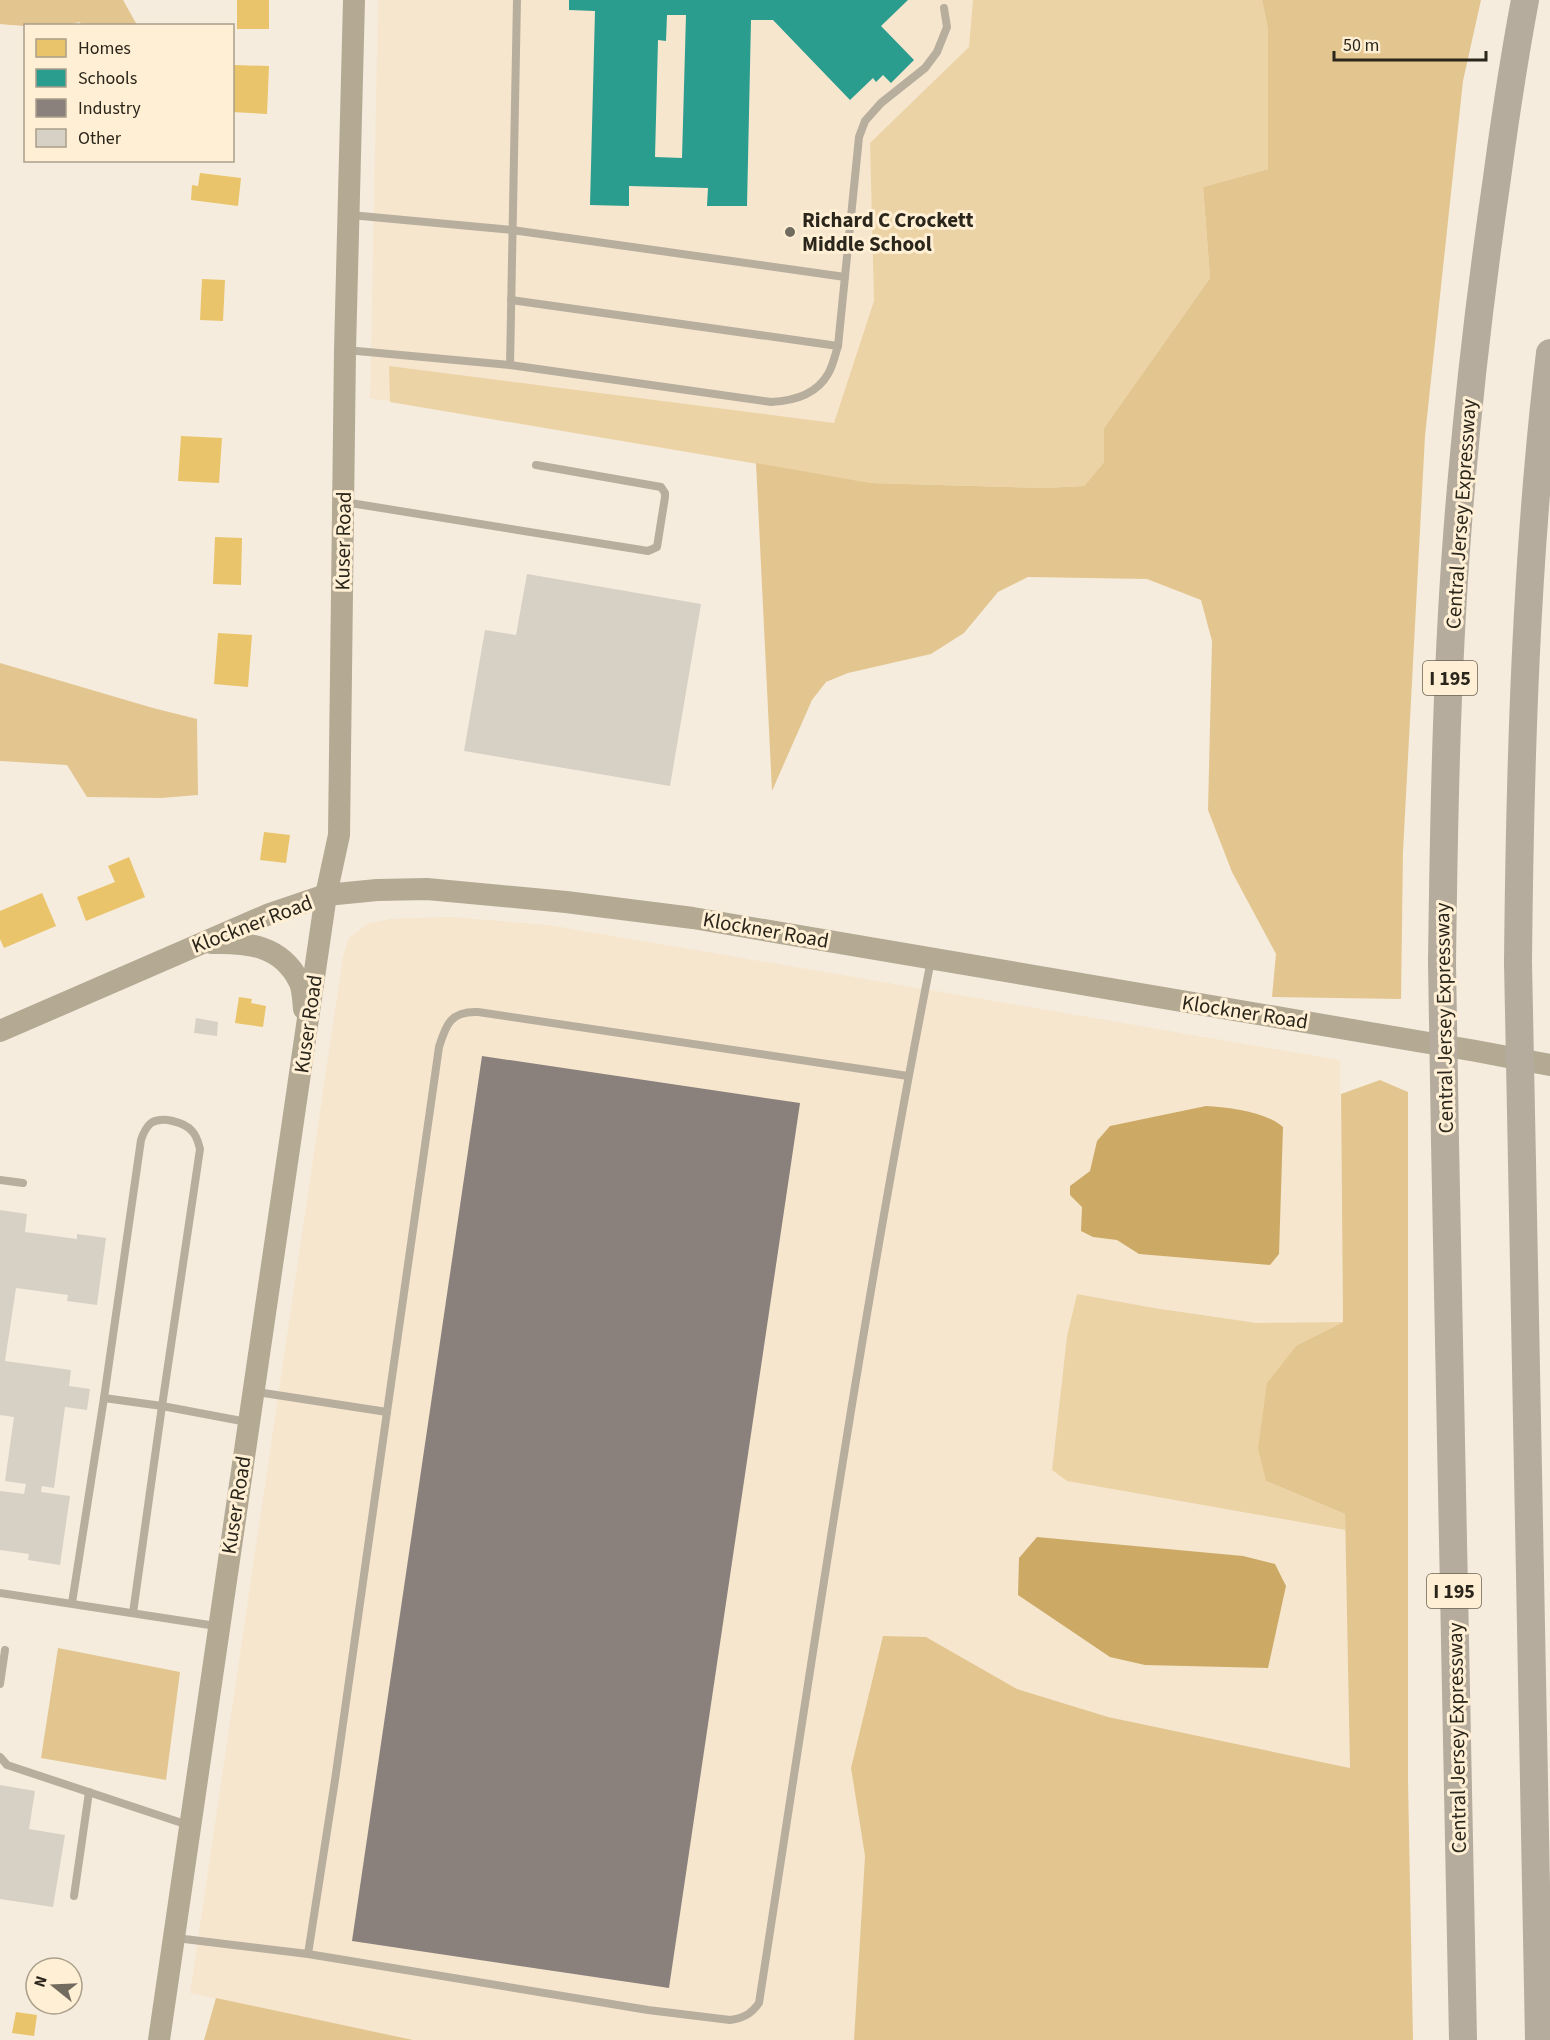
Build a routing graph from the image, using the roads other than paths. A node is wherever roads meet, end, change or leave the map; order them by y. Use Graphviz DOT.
graph roads {
  1 [pos="354,0"];
  2 [pos="517,0"];
  3 [pos="1525,0"];
  4 [pos="944,8"];
  5 [pos="348,214"];
  6 [pos="512,230"];
  7 [pos="845,277"];
  8 [pos="511,300"];
  9 [pos="838,346"];
  10 [pos="345,350"];
  11 [pos="1550,353"];
  12 [pos="510,365"];
  13 [pos="536,465"];
  14 [pos="343,502"];
  15 [pos="327,895"];
  16 [pos="200,944"];
  17 [pos="931,959"];
  18 [pos="0,1031"];
  19 [pos="308,1032"];
  20 [pos="1550,1065"];
  21 [pos="908,1077"];
  22 [pos="0,1180"];
  23 [pos="23,1183"];
  24 [pos="253,1392"];
  25 [pos="104,1398"];
  26 [pos="162,1406"];
  27 [pos="387,1412"];
  28 [pos="249,1422"];
  29 [pos="0,1593"];
  30 [pos="72,1603"];
  31 [pos="133,1613"];
  32 [pos="218,1627"];
  33 [pos="5,1650"];
  34 [pos="0,1684"];
  35 [pos="0,1757"];
  36 [pos="89,1792"];
  37 [pos="189,1825"];
  38 [pos="74,1896"];
  39 [pos="174,1937"];
  40 [pos="308,1954"];
  41 [pos="159,2040"];
  42 [pos="1463,2040"];
  43 [pos="1539,2040"];
  1 -- 5 [label="street, Kuser Road"];
  2 -- 6 [label="lane"];
  3 -- 42 [label="highway, Central Jersey Expressway / I 195, bridge"];
  4 -- 7 [label="lane"];
  5 -- 6 [label="lane"];
  5 -- 10 [label="street, Kuser Road"];
  6 -- 7 [label="lane"];
  6 -- 8 [label="lane"];
  7 -- 9 [label="lane"];
  8 -- 9 [label="lane"];
  8 -- 12 [label="lane"];
  9 -- 12 [label="lane"];
  10 -- 12 [label="lane"];
  10 -- 14 [label="street, Kuser Road"];
  11 -- 43 [label="highway, bridge"];
  13 -- 14 [label="lane"];
  14 -- 15 [label="street, Kuser Road"];
  15 -- 16 [label="street, Klockner Road"];
  15 -- 17 [label="street, Klockner Road"];
  15 -- 19 [label="street, Kuser Road"];
  16 -- 18 [label="street, Klockner Road"];
  16 -- 19 [label="street"];
  17 -- 20 [label="street, Klockner Road"];
  17 -- 21 [label="lane"];
  19 -- 24 [label="street, Kuser Road"];
  21 -- 27 [label="lane"];
  21 -- 40 [label="lane"];
  22 -- 23 [label="lane"];
  24 -- 27 [label="lane"];
  24 -- 28 [label="street, Kuser Road"];
  25 -- 26 [label="lane"];
  25 -- 26 [label="lane"];
  25 -- 30 [label="lane"];
  26 -- 28 [label="lane"];
  26 -- 31 [label="lane"];
  27 -- 40 [label="lane"];
  28 -- 32 [label="street, Kuser Road"];
  29 -- 30 [label="lane"];
  30 -- 31 [label="lane"];
  31 -- 32 [label="lane"];
  32 -- 37 [label="street, Kuser Road"];
  33 -- 34 [label="lane"];
  35 -- 36 [label="lane"];
  36 -- 37 [label="lane"];
  36 -- 38 [label="lane"];
  37 -- 39 [label="street, Kuser Road"];
  39 -- 40 [label="lane"];
  39 -- 41 [label="street, Kuser Road"];
}
